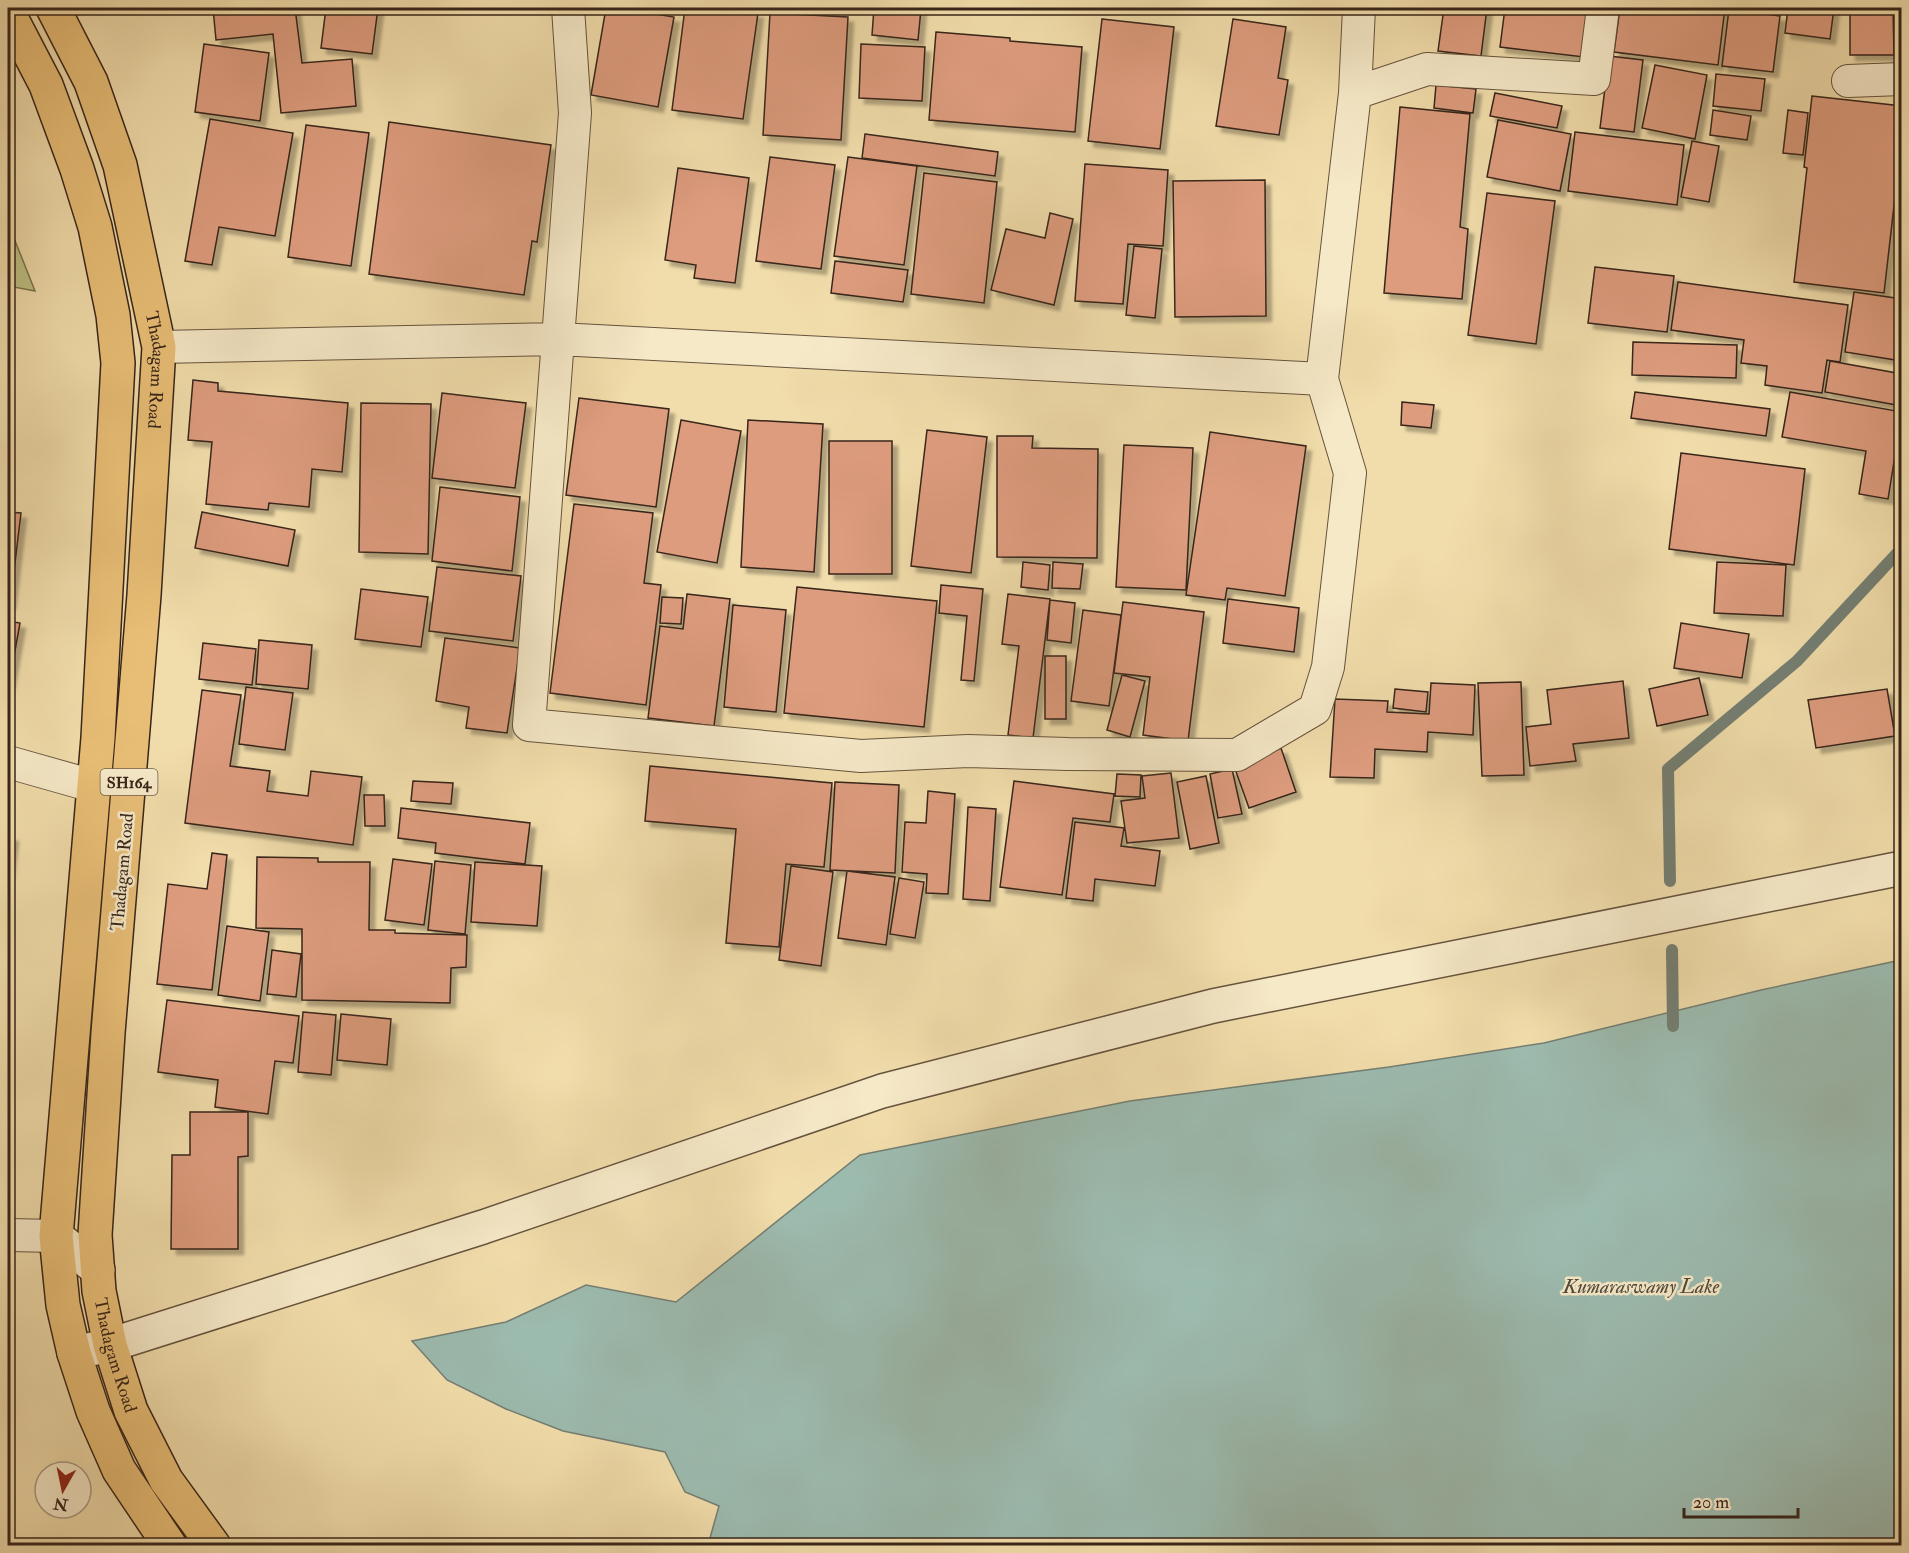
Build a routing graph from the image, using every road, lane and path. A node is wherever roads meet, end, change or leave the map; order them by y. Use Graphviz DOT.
graph roads {
  1 [pos="53,8"];
  2 [pos="568,8"];
  3 [pos="1359,8"];
  4 [pos="1603,8"];
  5 [pos="8,12"];
  6 [pos="1902,79"];
  7 [pos="1848,81"];
  8 [pos="1355,93"];
  9 [pos="558,339"];
  10 [pos="159,347"];
  11 [pos="1322,379"];
  12 [pos="8,762"];
  13 [pos="93,786"];
  14 [pos="1902,868"];
  15 [pos="8,1236"];
  16 [pos="56,1236"];
  17 [pos="98,1270"];
  18 [pos="110,1346"];
  19 [pos="74,1353"];
  20 [pos="170,1545"];
  21 [pos="214,1545"];
  1 -- 10 [label="main road, Thadagam Road / SH164"];
  2 -- 9 [label="street"];
  3 -- 8 [label="street"];
  4 -- 8 [label="street"];
  5 -- 13 [label="main road, Thadagam Road / SH164"];
  6 -- 7 [label="street"];
  8 -- 11 [label="street"];
  9 -- 10 [label="street"];
  9 -- 11 [label="street"];
  9 -- 11 [label="street"];
  10 -- 17 [label="main road, Thadagam Road / SH164"];
  12 -- 13 [label="street"];
  13 -- 16 [label="main road, Thadagam Road / SH164"];
  14 -- 18 [label="street"];
  15 -- 16 [label="street"];
  16 -- 17 [label="street"];
  16 -- 19 [label="main road, Thadagam Road / SH164"];
  17 -- 18 [label="main road, Thadagam Road / SH164"];
  18 -- 19 [label="street"];
  18 -- 21 [label="main road, Thadagam Road / SH164"];
  19 -- 20 [label="main road, Thadagam Road / SH164"];
}
